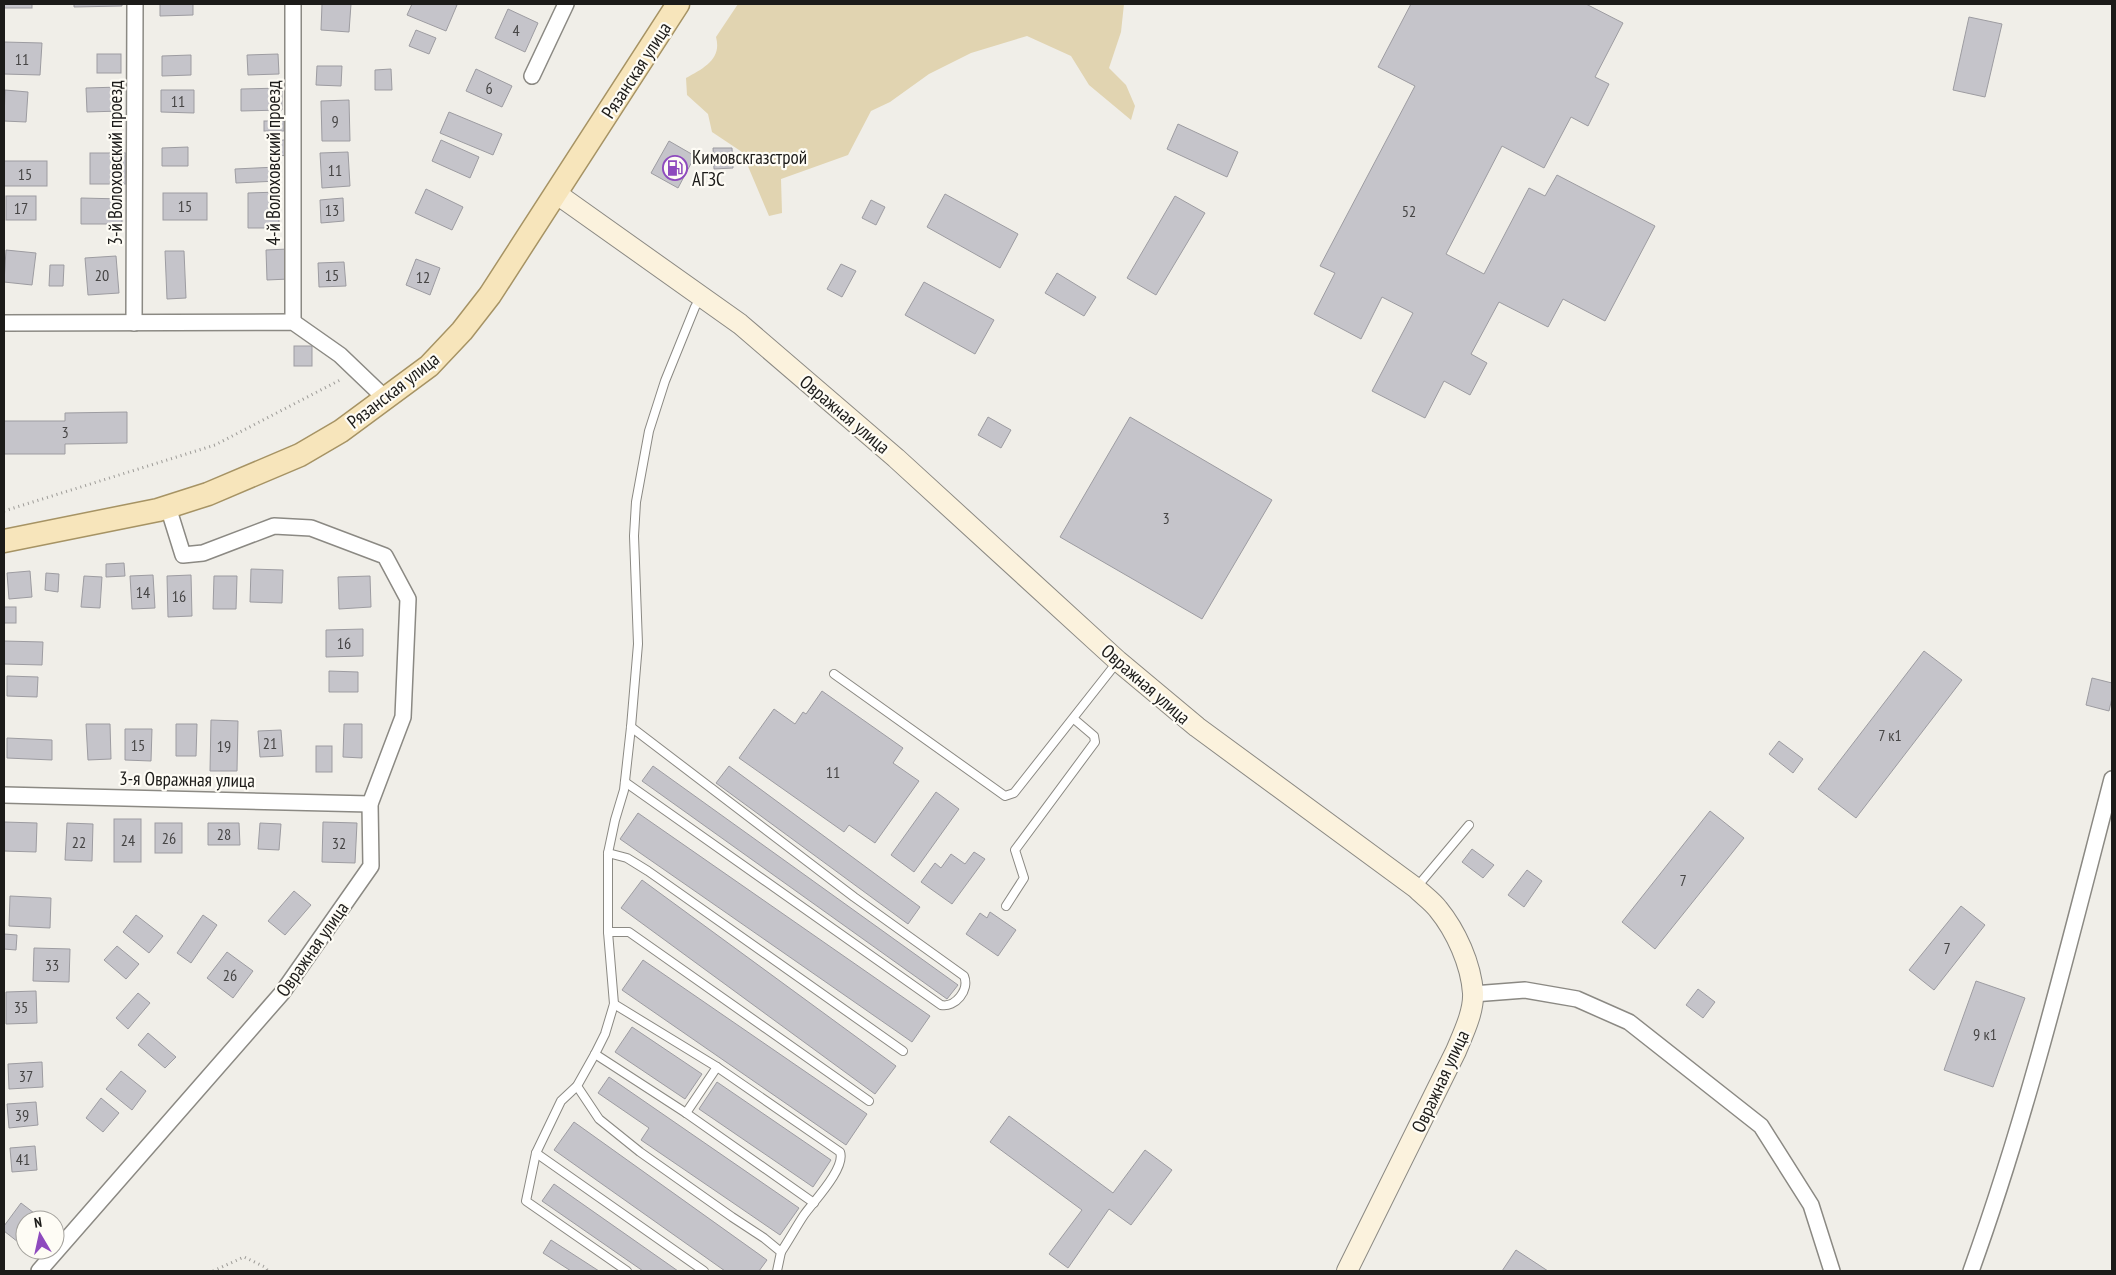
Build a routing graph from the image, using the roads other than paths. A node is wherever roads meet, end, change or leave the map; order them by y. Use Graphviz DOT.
graph roads {
  1 [pos="135,4"];
  2 [pos="292,4"];
  3 [pos="566,4"];
  4 [pos="678,4"];
  5 [pos="532,76"];
  6 [pos="557,194"];
  7 [pos="702,296"];
  8 [pos="293,322"];
  9 [pos="4,323"];
  10 [pos="134,323"];
  11 [pos="386,399"];
  12 [pos="168,507"];
  13 [pos="4,541"];
  14 [pos="1118,661"];
  15 [pos="834,674"];
  16 [pos="1074,719"];
  17 [pos="631,727"];
  18 [pos="2112,779"];
  19 [pos="625,782"];
  20 [pos="4,795"];
  21 [pos="370,804"];
  22 [pos="1469,825"];
  23 [pos="608,853"];
  24 [pos="1416,888"];
  25 [pos="1006,906"];
  26 [pos="608,932"];
  27 [pos="1473,994"];
  28 [pos="614,1004"];
  29 [pos="903,1051"];
  30 [pos="595,1054"];
  31 [pos="717,1067"];
  32 [pos="577,1086"];
  33 [pos="869,1101"];
  34 [pos="686,1113"];
  35 [pos="536,1153"];
  36 [pos="814,1203"];
  37 [pos="781,1252"];
  38 [pos="39,1271"];
  39 [pos="627,1271"];
  40 [pos="704,1271"];
  41 [pos="777,1271"];
  42 [pos="1347,1271"];
  43 [pos="1832,1271"];
  44 [pos="1971,1271"];
  1 -- 10 [label="street, 3-й Волоховский проезд"];
  2 -- 8 [label="street, 4-й Волоховский проезд"];
  3 -- 5 [label="street"];
  4 -- 6 [label="main road, Рязанская улица"];
  6 -- 7 [label="street, Овражная улица"];
  6 -- 11 [label="main road, Рязанская улица"];
  7 -- 14 [label="street, Овражная улица"];
  7 -- 17 [label="lane"];
  8 -- 10 [label="street"];
  8 -- 11 [label="street"];
  9 -- 10 [label="street"];
  11 -- 12 [label="main road, Рязанская улица"];
  12 -- 13 [label="main road, Рязанская улица"];
  12 -- 21 [label="street, Овражная улица"];
  14 -- 16 [label="lane"];
  14 -- 24 [label="street, Овражная улица"];
  15 -- 16 [label="lane"];
  16 -- 25 [label="lane"];
  17 -- 19 [label="lane"];
  17 -- 19 [label="lane"];
  18 -- 44 [label="street"];
  19 -- 23 [label="lane"];
  20 -- 21 [label="street, 3-я Овражная улица"];
  21 -- 38 [label="street, Овражная улица"];
  22 -- 24 [label="lane"];
  23 -- 26 [label="lane"];
  23 -- 29 [label="lane"];
  24 -- 27 [label="street, Овражная улица"];
  26 -- 28 [label="lane"];
  26 -- 33 [label="lane"];
  27 -- 42 [label="street, Овражная улица"];
  27 -- 43 [label="street"];
  28 -- 30 [label="lane"];
  28 -- 31 [label="lane"];
  30 -- 32 [label="lane"];
  30 -- 34 [label="lane"];
  31 -- 34 [label="lane"];
  31 -- 36 [label="lane"];
  32 -- 35 [label="lane"];
  32 -- 37 [label="lane"];
  34 -- 36 [label="lane"];
  35 -- 39 [label="lane"];
  35 -- 40 [label="lane"];
  36 -- 37 [label="lane"];
  37 -- 41 [label="lane"];
}
